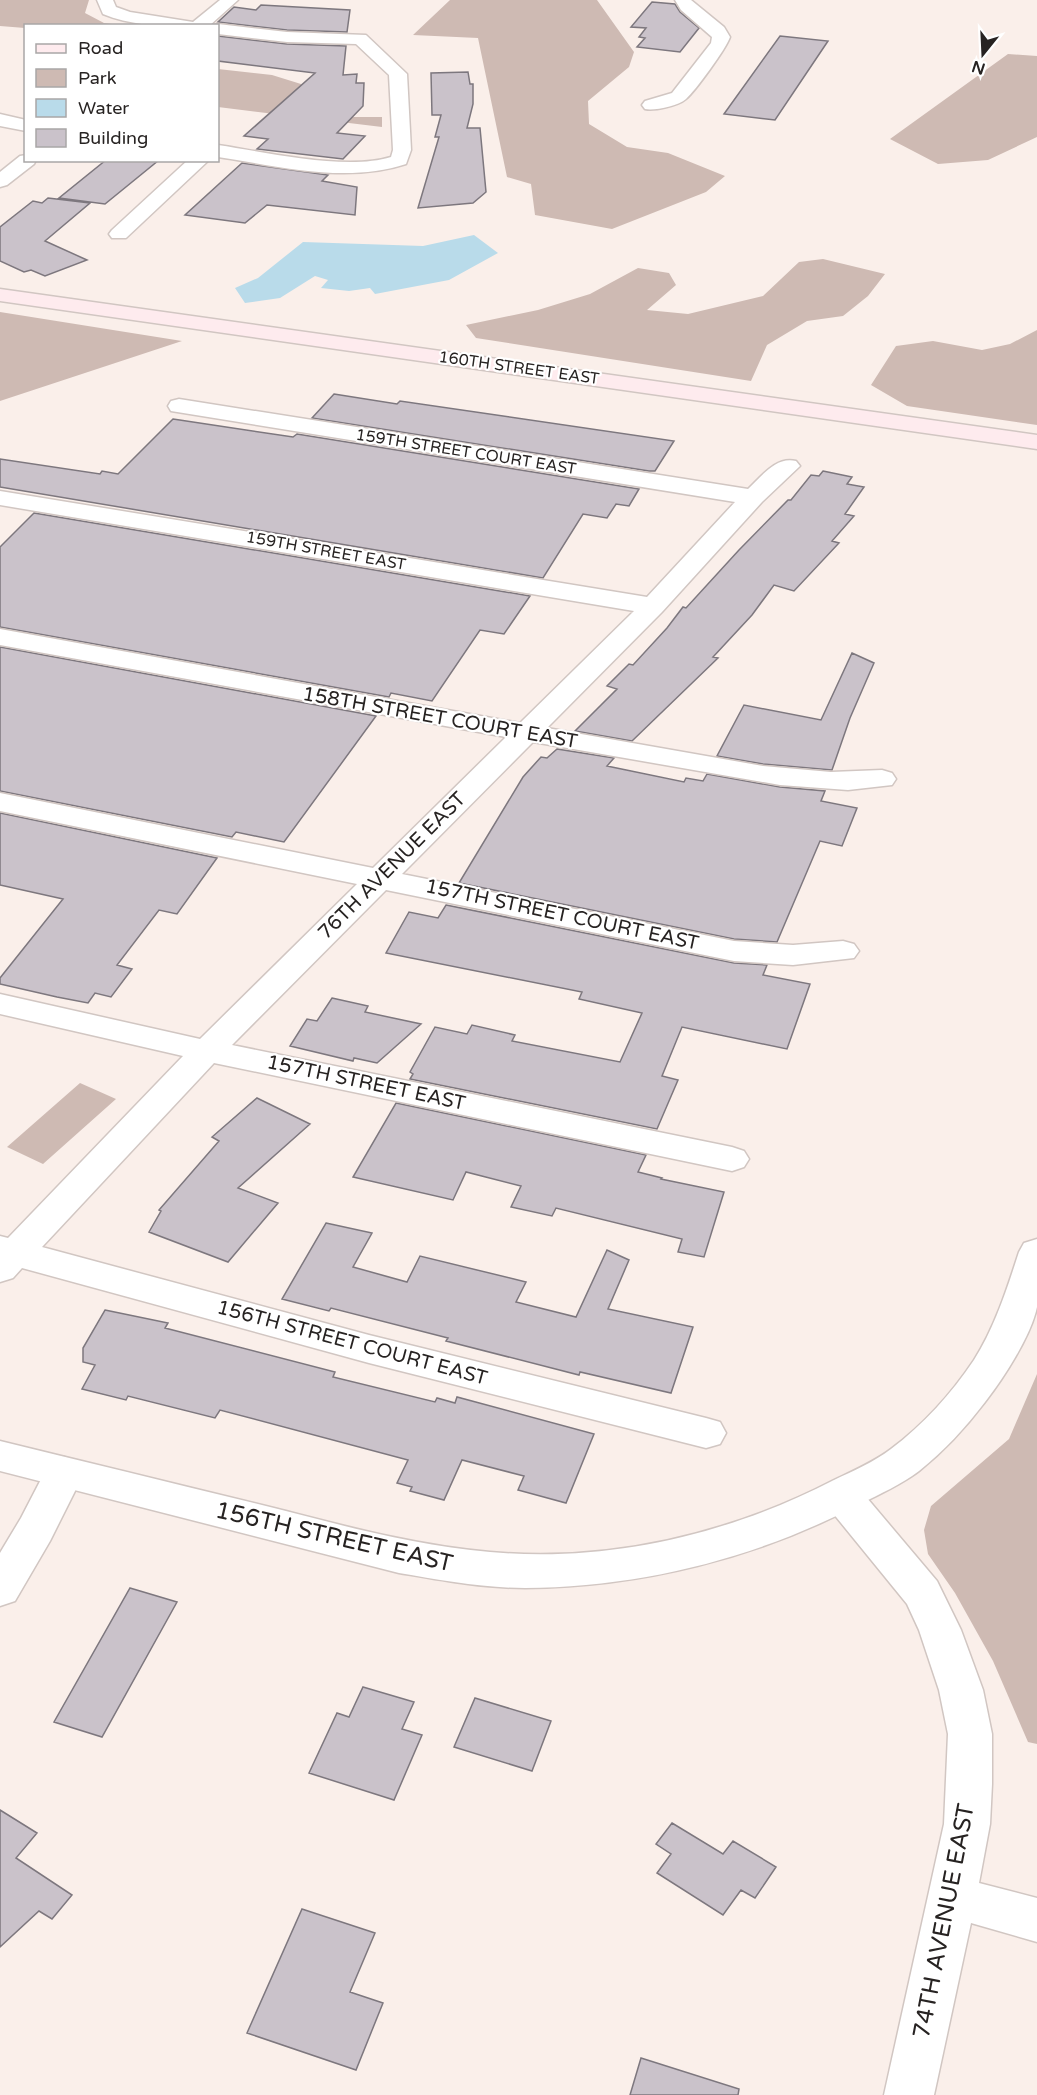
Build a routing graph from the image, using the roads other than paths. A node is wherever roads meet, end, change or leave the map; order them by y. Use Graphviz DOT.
graph roads {
  1 [pos="105,0"];
  2 [pos="230,0"];
  3 [pos="683,0"];
  4 [pos="174,24"];
  5 [pos="200,24"];
  6 [pos="219,29"];
  7 [pos="651,105"];
  8 [pos="0,120"];
  9 [pos="24,126"];
  10 [pos="219,151"];
  11 [pos="25,162"];
  12 [pos="198,162"];
  13 [pos="0,182"];
  14 [pos="119,234"];
  15 [pos="0,295"];
  16 [pos="179,406"];
  17 [pos="1037,442"];
  18 [pos="788,466"];
  19 [pos="753,497"];
  20 [pos="0,498"];
  21 [pos="652,606"];
  22 [pos="0,637"];
  23 [pos="524,734"];
  24 [pos="882,780"];
  25 [pos="0,802"];
  26 [pos="380,877"];
  27 [pos="843,951"];
  28 [pos="0,1004"];
  29 [pos="207,1051"];
  30 [pos="732,1159"];
  31 [pos="1037,1252"];
  32 [pos="5,1257"];
  33 [pos="706,1433"];
  34 [pos="0,1456"];
  35 [pos="64,1473"];
  36 [pos="842,1496"];
  37 [pos="0,1589"];
  38 [pos="953,1897"];
  39 [pos="1037,1920"];
  40 [pos="909,2095"];
  1 -- 4 [label="street"];
  2 -- 5 [label="street"];
  3 -- 7 [label="street"];
  6 -- 10 [label="street"];
  8 -- 9 [label="street"];
  11 -- 13 [label="street"];
  12 -- 14 [label="street"];
  15 -- 17 [label="main road, 160TH STREET EAST"];
  16 -- 19 [label="street, 159TH STREET COURT EAST"];
  18 -- 19 [label="street, 76TH AVENUE EAST"];
  19 -- 21 [label="street, 76TH AVENUE EAST"];
  20 -- 21 [label="street, 159TH STREET EAST"];
  21 -- 23 [label="street, 76TH AVENUE EAST"];
  22 -- 23 [label="street, 158TH STREET COURT EAST"];
  23 -- 24 [label="street, 158TH STREET COURT EAST"];
  23 -- 26 [label="street, 76TH AVENUE EAST"];
  25 -- 26 [label="street, 157TH STREET COURT EAST"];
  26 -- 27 [label="street, 157TH STREET COURT EAST"];
  26 -- 29 [label="street, 76TH AVENUE EAST"];
  28 -- 29 [label="street, 157TH STREET EAST"];
  29 -- 30 [label="street, 157TH STREET EAST"];
  29 -- 32 [label="street, 76TH AVENUE EAST"];
  31 -- 36 [label="street"];
  32 -- 33 [label="street, 156TH STREET COURT EAST"];
  34 -- 35 [label="street, 156TH STREET EAST"];
  35 -- 36 [label="street, 156TH STREET EAST"];
  35 -- 37 [label="street"];
  36 -- 38 [label="street, 74TH AVENUE EAST"];
  38 -- 39 [label="street"];
  38 -- 40 [label="street, 74TH AVENUE EAST"];
}
